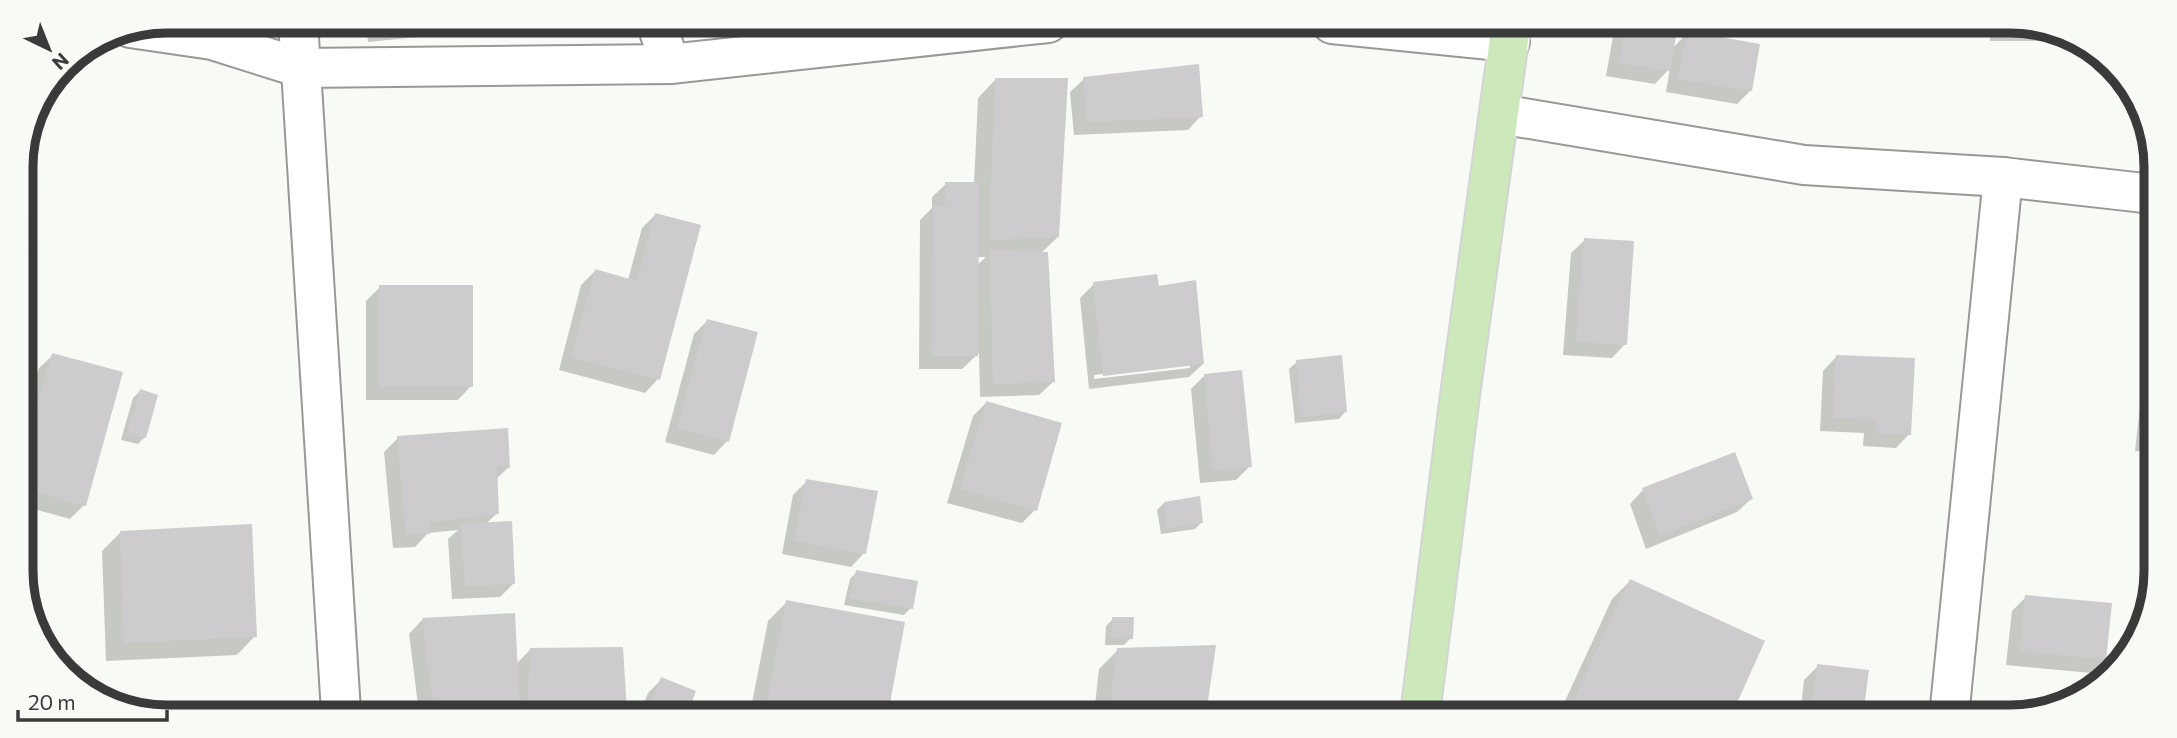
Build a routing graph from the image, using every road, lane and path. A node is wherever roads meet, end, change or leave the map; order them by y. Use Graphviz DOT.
graph roads {
  1 [pos="220,33"];
  2 [pos="299,33"];
  3 [pos="660,33"];
  4 [pos="956,33"];
  5 [pos="1510,33"];
  6 [pos="670,64"];
  7 [pos="301,68"];
  8 [pos="1500,114"];
  9 [pos="2003,177"];
  10 [pos="2144,193"];
  11 [pos="1421,704"];
  12 [pos="1950,704"];
  13 [pos="341,705"];
  1 -- 7 [label="street"];
  2 -- 7 [label="street"];
  3 -- 6 [label="street"];
  4 -- 6 [label="street"];
  5 -- 8 [label="main road"];
  6 -- 7 [label="street"];
  7 -- 13 [label="street"];
  8 -- 9 [label="street"];
  8 -- 11 [label="main road"];
  9 -- 10 [label="street"];
  9 -- 12 [label="street"];
}
